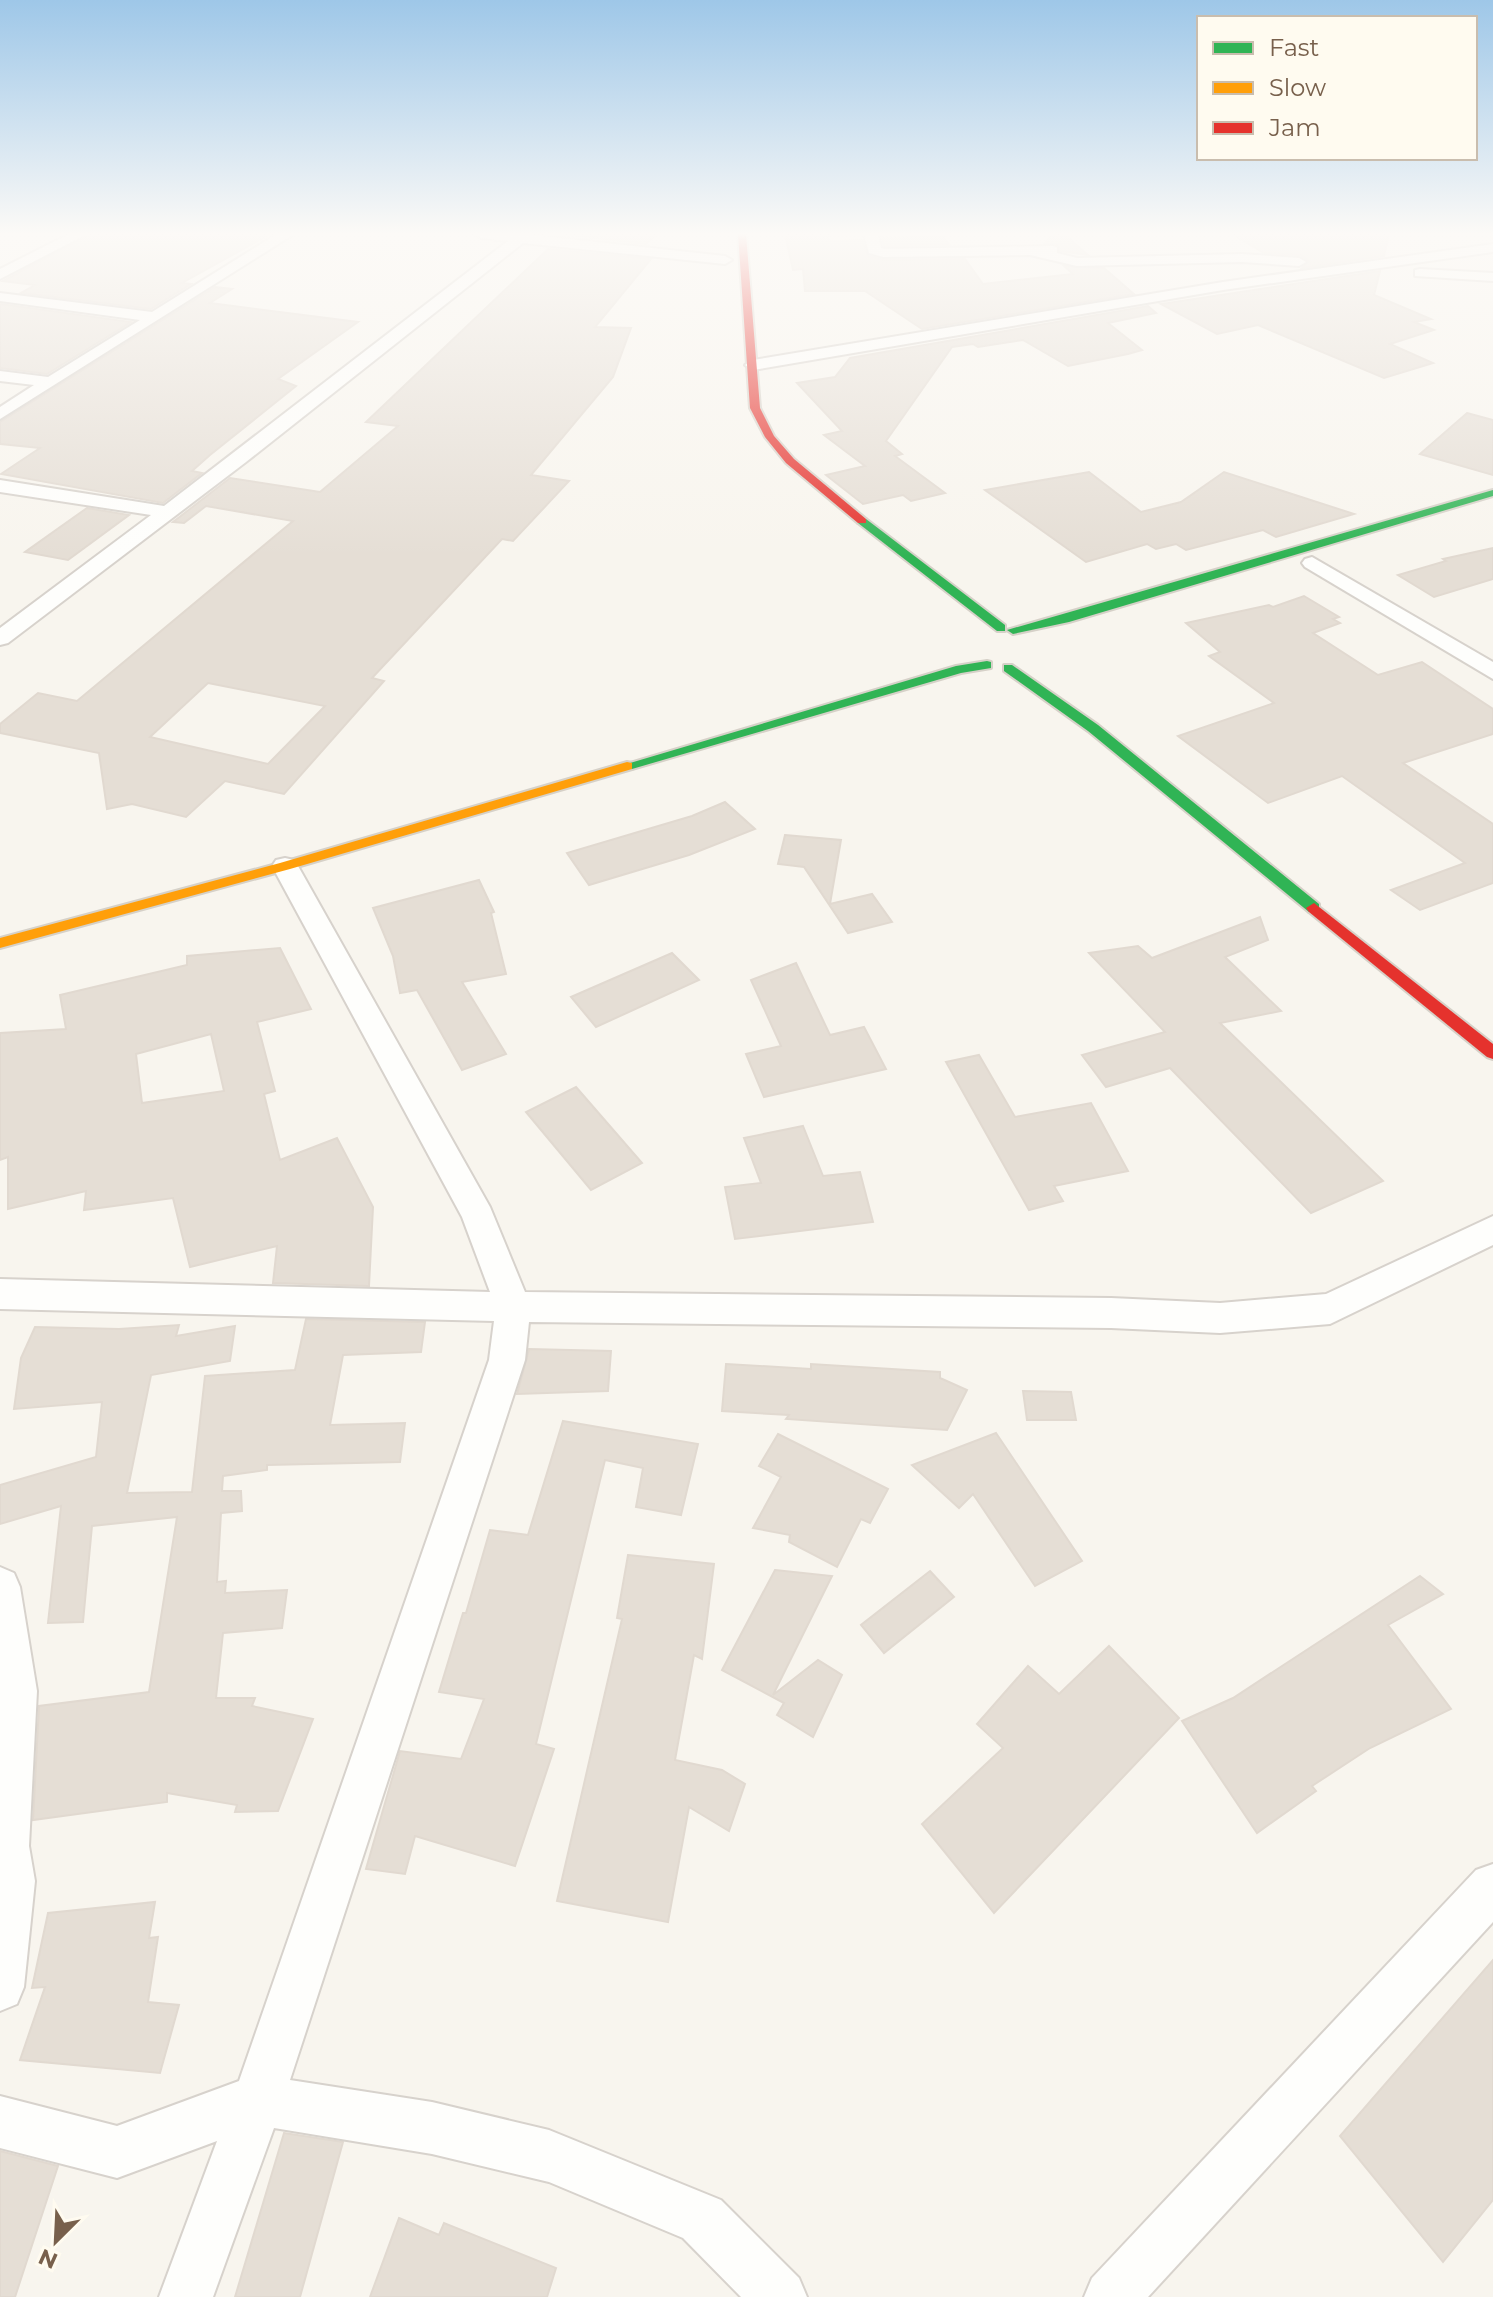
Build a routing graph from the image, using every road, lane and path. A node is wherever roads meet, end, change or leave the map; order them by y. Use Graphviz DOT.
graph roads {
  1 [pos="116,341"];
  2 [pos="388,341"];
  3 [pos="751,341"];
  4 [pos="895,341"];
  5 [pos="753,365"];
  6 [pos="0,376"];
  7 [pos="48,382"];
  8 [pos="0,414"];
  9 [pos="0,486"];
  10 [pos="1493,493"];
  11 [pos="1493,510"];
  12 [pos="168,512"];
  13 [pos="1312,563"];
  14 [pos="1007,629"];
  15 [pos="977,631"];
  16 [pos="0,638"];
  17 [pos="1065,638"];
  18 [pos="1039,645"];
  19 [pos="1030,663"];
  20 [pos="987,665"];
  21 [pos="1008,668"];
  22 [pos="1493,672"];
  23 [pos="585,759"];
  24 [pos="285,866"];
  25 [pos="202,869"];
  26 [pos="0,924"];
  27 [pos="0,943"];
  28 [pos="1493,1053"];
  29 [pos="1493,1230"];
  30 [pos="0,1294"];
  31 [pos="513,1307"];
  32 [pos="0,1587"];
  33 [pos="3,1844"];
  34 [pos="1493,1887"];
  35 [pos="0,1987"];
  36 [pos="258,2100"];
  37 [pos="0,2122"];
  38 [pos="186,2297"];
  39 [pos="780,2297"];
  40 [pos="1111,2297"];
  1 -- 7 [label="street"];
  2 -- 12 [label="street"];
  3 -- 5 [label="street"];
  4 -- 5 [label="street"];
  5 -- 14 [label="street"];
  6 -- 7 [label="street"];
  7 -- 8 [label="street"];
  9 -- 12 [label="street"];
  10 -- 14 [label="street"];
  11 -- 13 [label="street"];
  12 -- 16 [label="street"];
  13 -- 17 [label="street"];
  13 -- 22 [label="street"];
  14 -- 15 [label="street"];
  14 -- 18 [label="street"];
  19 -- 21 [label="street"];
  20 -- 21 [label="street"];
  20 -- 23 [label="street"];
  20 -- 24 [label="street"];
  21 -- 28 [label="street"];
  24 -- 27 [label="street"];
  24 -- 31 [label="street"];
  25 -- 26 [label="street"];
  29 -- 31 [label="street"];
  30 -- 31 [label="street"];
  31 -- 36 [label="street"];
  32 -- 33 [label="street"];
  33 -- 35 [label="street"];
  34 -- 40 [label="street"];
  36 -- 37 [label="street"];
  36 -- 38 [label="street"];
  36 -- 39 [label="street"];
}
